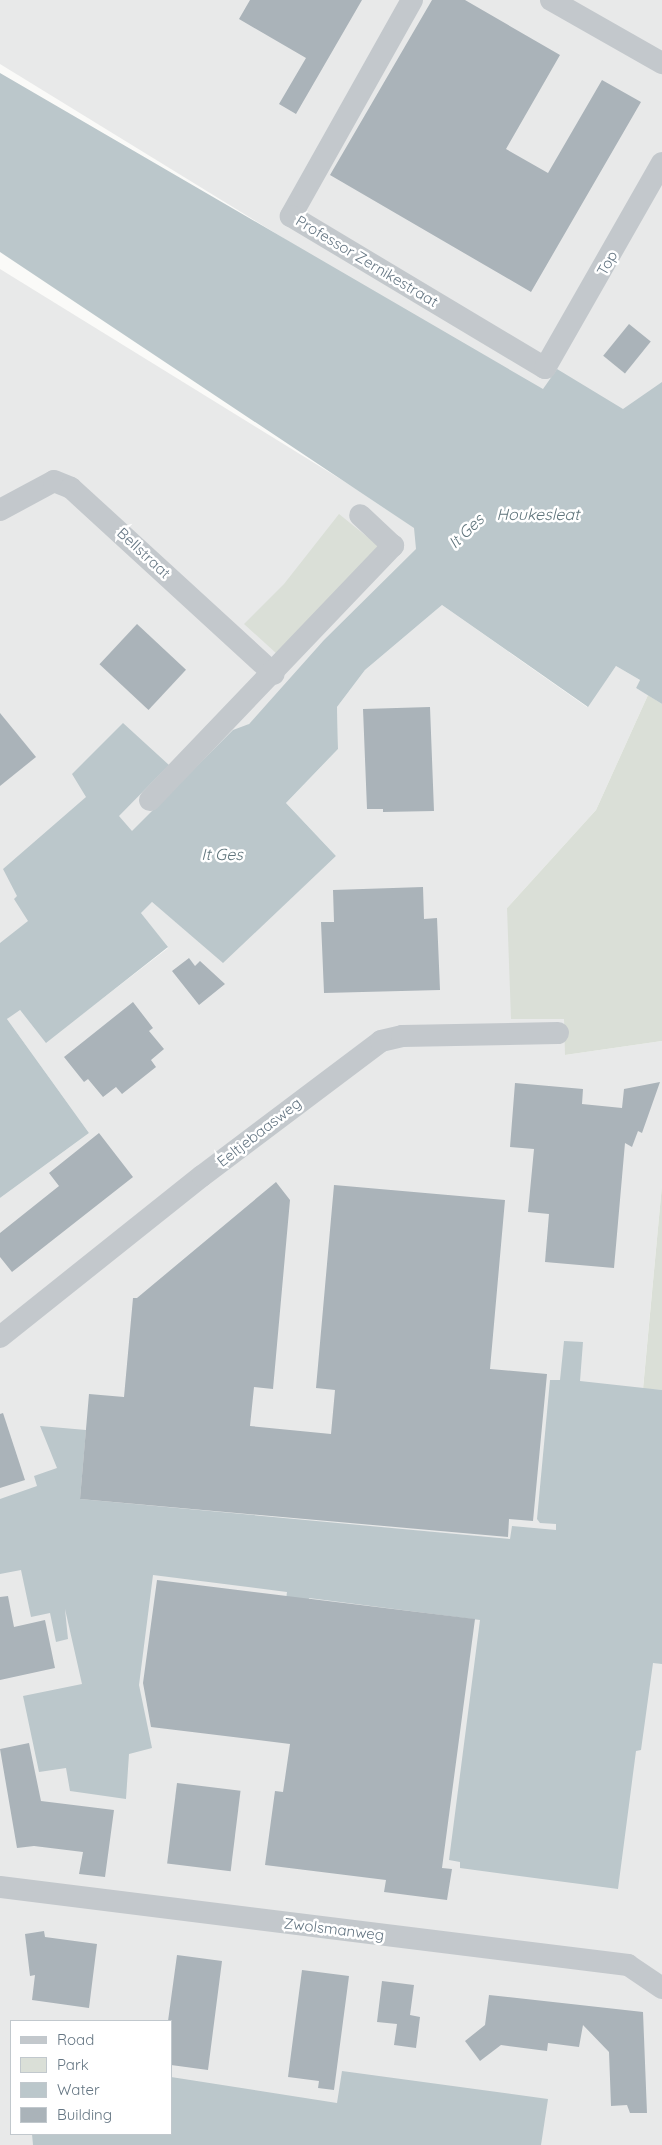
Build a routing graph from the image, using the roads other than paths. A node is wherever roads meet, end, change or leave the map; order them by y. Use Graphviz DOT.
graph roads {
  1 [pos="412,0"];
  2 [pos="551,0"];
  3 [pos="662,63"];
  4 [pos="662,163"];
  5 [pos="549,362"];
  6 [pos="0,510"];
  7 [pos="360,515"];
  8 [pos="274,674"];
  9 [pos="150,800"];
  10 [pos="558,1033"];
  11 [pos="0,1338"];
  12 [pos="0,1887"];
  13 [pos="662,1988"];
  1 -- 5 [label="street, Professor Zernikestraat"];
  2 -- 3 [label="street"];
  4 -- 5 [label="street, Top"];
  6 -- 8 [label="street, Bellstraat"];
  7 -- 8 [label="street"];
  8 -- 9 [label="street"];
  10 -- 11 [label="street, Eeltjebaasweg"];
  12 -- 13 [label="street, Zwolsmanweg"];
}
